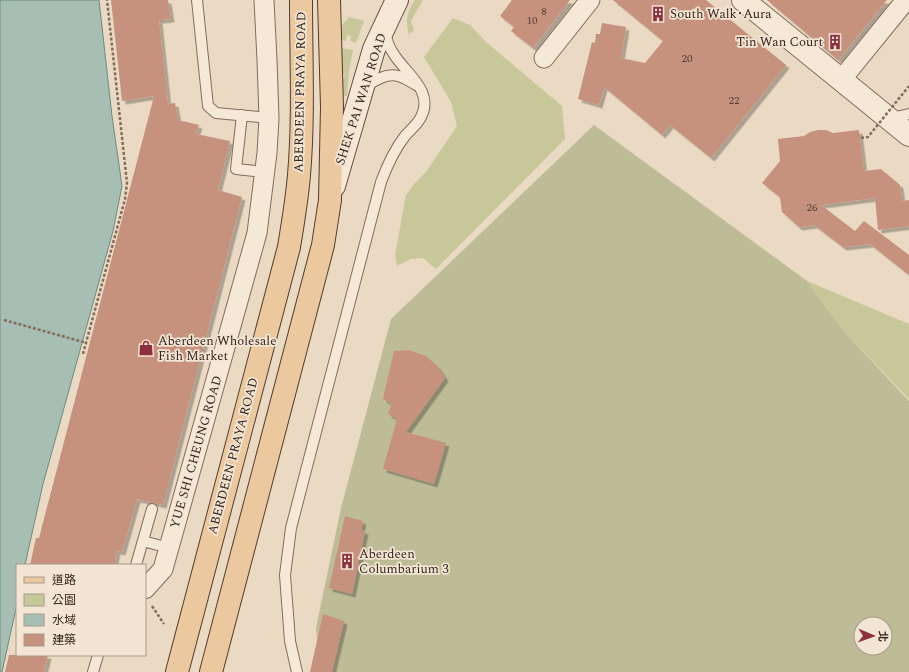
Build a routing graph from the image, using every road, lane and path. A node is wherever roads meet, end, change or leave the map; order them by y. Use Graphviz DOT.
graph roads {
  1 [pos="107,0"];
  2 [pos="197,0"];
  3 [pos="264,0"];
  4 [pos="301,0"];
  5 [pos="329,0"];
  6 [pos="397,0"];
  7 [pos="590,0"];
  8 [pos="743,0"];
  9 [pos="906,0"];
  10 [pos="384,27"];
  11 [pos="544,58"];
  12 [pos="841,80"];
  13 [pos="909,86"];
  14 [pos="363,88"];
  15 [pos="422,92"];
  16 [pos="909,114"];
  17 [pos="884,115"];
  18 [pos="242,116"];
  19 [pos="269,118"];
  20 [pos="909,135"];
  21 [pos="861,138"];
  22 [pos="264,172"];
  23 [pos="330,200"];
  24 [pos="4,320"];
  25 [pos="87,343"];
  26 [pos="83,354"];
  27 [pos="152,508"];
  28 [pos="143,541"];
  29 [pos="169,548"];
  30 [pos="136,564"];
  31 [pos="147,596"];
  32 [pos="164,624"];
  33 [pos="98,656"];
  34 [pos="93,672"];
  35 [pos="177,672"];
  36 [pos="211,672"];
  37 [pos="297,672"];
  1 -- 25 [label="path"];
  2 -- 18 [label="lane"];
  3 -- 19 [label="street, YUE SHI CHEUNG ROAD"];
  4 -- 35 [label="main road, ABERDEEN PRAYA ROAD"];
  5 -- 23 [label="main road"];
  6 -- 10 [label="street, SHEK PAI WAN ROAD"];
  7 -- 11 [label="street"];
  8 -- 12 [label="street"];
  9 -- 12 [label="street"];
  10 -- 14 [label="street, SHEK PAI WAN ROAD"];
  10 -- 15 [label="lane"];
  12 -- 17 [label="street"];
  13 -- 21 [label="path, bridge"];
  14 -- 15 [label="lane"];
  14 -- 23 [label="street, SHEK PAI WAN ROAD"];
  15 -- 37 [label="lane"];
  16 -- 17 [label="lane"];
  17 -- 20 [label="street"];
  18 -- 19 [label="lane"];
  18 -- 22 [label="lane"];
  19 -- 22 [label="street, YUE SHI CHEUNG ROAD"];
  22 -- 29 [label="street, YUE SHI CHEUNG ROAD"];
  23 -- 36 [label="main road"];
  24 -- 25 [label="path"];
  25 -- 26 [label="path"];
  27 -- 28 [label="lane"];
  28 -- 29 [label="lane"];
  28 -- 30 [label="lane"];
  29 -- 31 [label="street, YUE SHI CHEUNG ROAD"];
  31 -- 32 [label="path"];
  33 -- 34 [label="lane"];
}
